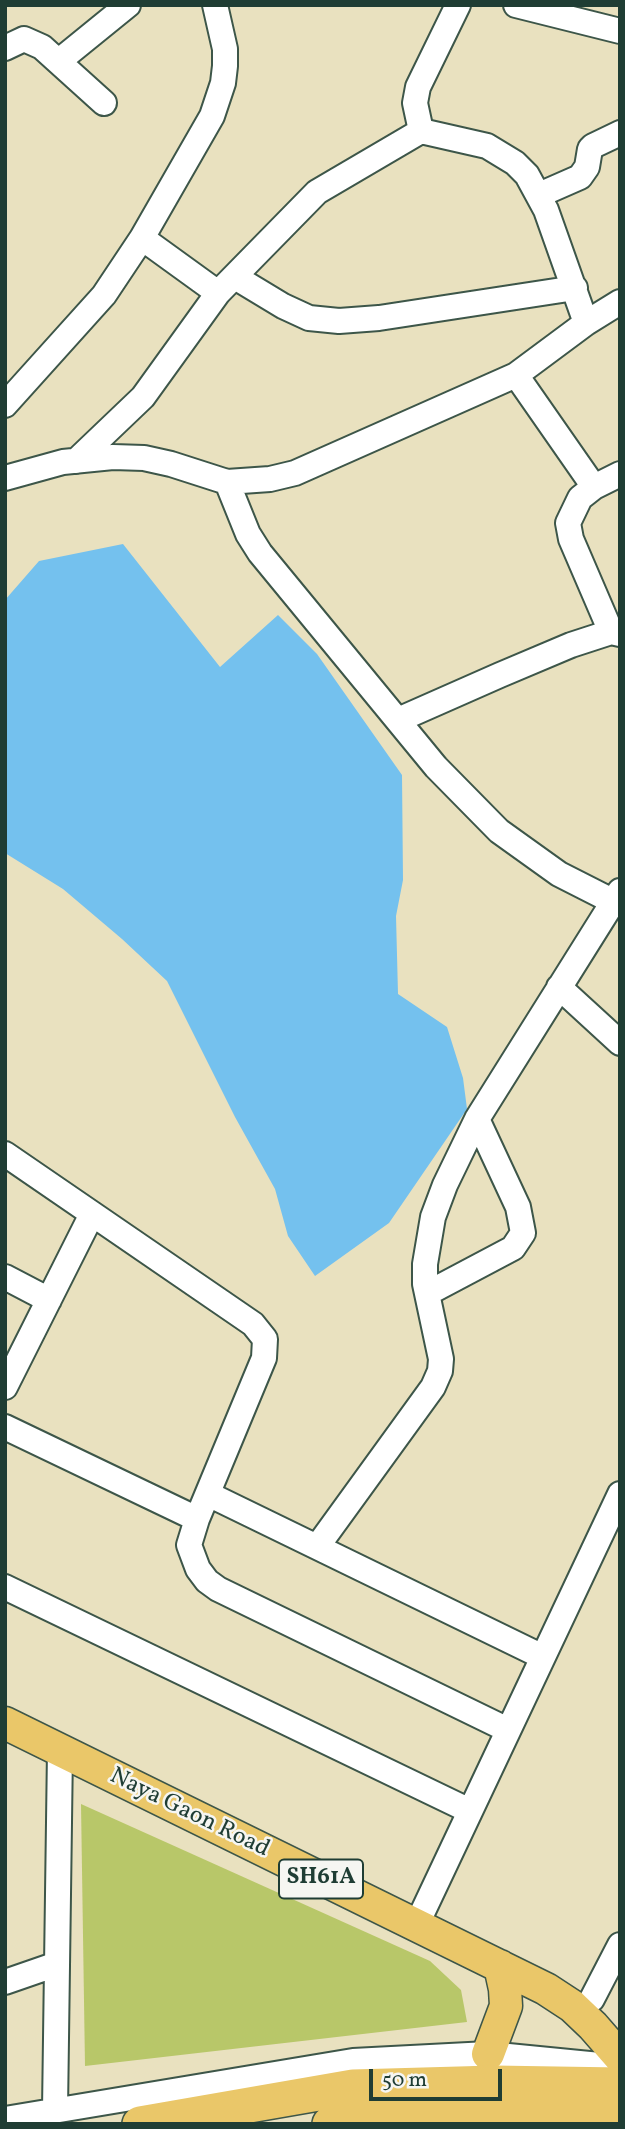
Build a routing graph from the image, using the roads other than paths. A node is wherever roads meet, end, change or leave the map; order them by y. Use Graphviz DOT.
graph roads {
  1 [pos="128,5"];
  2 [pos="457,5"];
  3 [pos="516,5"];
  4 [pos="218,8"];
  5 [pos="620,31"];
  6 [pos="5,48"];
  7 [pos="59,61"];
  8 [pos="104,103"];
  9 [pos="421,131"];
  10 [pos="620,133"];
  11 [pos="539,195"];
  12 [pos="142,238"];
  13 [pos="226,285"];
  14 [pos="575,288"];
  15 [pos="620,302"];
  16 [pos="586,323"];
  17 [pos="516,375"];
  18 [pos="9,392"];
  19 [pos="76,461"];
  20 [pos="620,474"];
  21 [pos="5,478"];
  22 [pos="227,482"];
  23 [pos="594,487"];
  24 [pos="615,633"];
  25 [pos="398,720"];
  26 [pos="617,899"];
  27 [pos="559,987"];
  28 [pos="620,1043"];
  29 [pos="477,1119"];
  30 [pos="5,1154"];
  31 [pos="92,1214"];
  32 [pos="5,1277"];
  33 [pos="428,1293"];
  34 [pos="49,1300"];
  35 [pos="5,1387"];
  36 [pos="5,1427"];
  37 [pos="208,1494"];
  38 [pos="620,1494"];
  39 [pos="197,1519"];
  40 [pos="317,1547"];
  41 [pos="5,1587"];
  42 [pos="543,1657"];
  43 [pos="5,1723"];
  44 [pos="509,1730"];
  45 [pos="60,1750"];
  46 [pos="470,1811"];
  47 [pos="416,1926"];
  48 [pos="620,1945"];
  49 [pos="57,1964"];
  50 [pos="500,1966"];
  51 [pos="5,1982"];
  52 [pos="546,1989"];
  53 [pos="592,2000"];
  54 [pos="620,2022"];
  55 [pos="488,2054"];
  56 [pos="620,2057"];
  57 [pos="620,2067"];
  58 [pos="620,2085"];
  59 [pos="55,2110"];
  60 [pos="5,2119"];
  61 [pos="620,2119"];
  62 [pos="140,2124"];
  63 [pos="330,2124"];
  1 -- 7 [label="street"];
  2 -- 9 [label="street"];
  3 -- 5 [label="street"];
  4 -- 12 [label="street"];
  6 -- 7 [label="street"];
  7 -- 8 [label="street"];
  9 -- 11 [label="street"];
  9 -- 13 [label="street"];
  10 -- 11 [label="street"];
  11 -- 14 [label="street"];
  12 -- 13 [label="street"];
  12 -- 18 [label="street"];
  13 -- 14 [label="street"];
  13 -- 19 [label="street"];
  14 -- 16 [label="street"];
  15 -- 16 [label="street"];
  16 -- 17 [label="street"];
  17 -- 22 [label="street"];
  17 -- 23 [label="street"];
  19 -- 21 [label="street"];
  19 -- 22 [label="street"];
  20 -- 23 [label="street"];
  22 -- 25 [label="street"];
  23 -- 24 [label="street"];
  24 -- 25 [label="street"];
  25 -- 26 [label="street"];
  26 -- 27 [label="street"];
  27 -- 28 [label="street"];
  27 -- 29 [label="street"];
  29 -- 33 [label="street"];
  29 -- 33 [label="street"];
  30 -- 31 [label="street"];
  31 -- 34 [label="street"];
  31 -- 37 [label="street"];
  32 -- 34 [label="street"];
  33 -- 40 [label="street"];
  34 -- 35 [label="street"];
  36 -- 39 [label="street"];
  37 -- 39 [label="street"];
  37 -- 40 [label="street"];
  38 -- 42 [label="street"];
  39 -- 44 [label="street"];
  40 -- 42 [label="street"];
  41 -- 46 [label="street"];
  42 -- 44 [label="street"];
  43 -- 45 [label="main road, Naya Gaon Road / SH61A"];
  44 -- 46 [label="street"];
  45 -- 47 [label="main road, Naya Gaon Road / SH61A"];
  45 -- 49 [label="street"];
  46 -- 47 [label="street"];
  47 -- 50 [label="main road, Naya Gaon Road / SH61A"];
  48 -- 53 [label="street"];
  49 -- 51 [label="street"];
  49 -- 59 [label="street"];
  50 -- 52 [label="main road, Naya Gaon Road / SH61A"];
  50 -- 55 [label="main road"];
  52 -- 53 [label="main road"];
  52 -- 56 [label="main road, Naya Gaon Road / SH61A"];
  53 -- 54 [label="main road"];
  55 -- 57 [label="street"];
  55 -- 59 [label="street"];
  58 -- 62 [label="highway"];
  59 -- 60 [label="street"];
  61 -- 63 [label="highway"];
}
